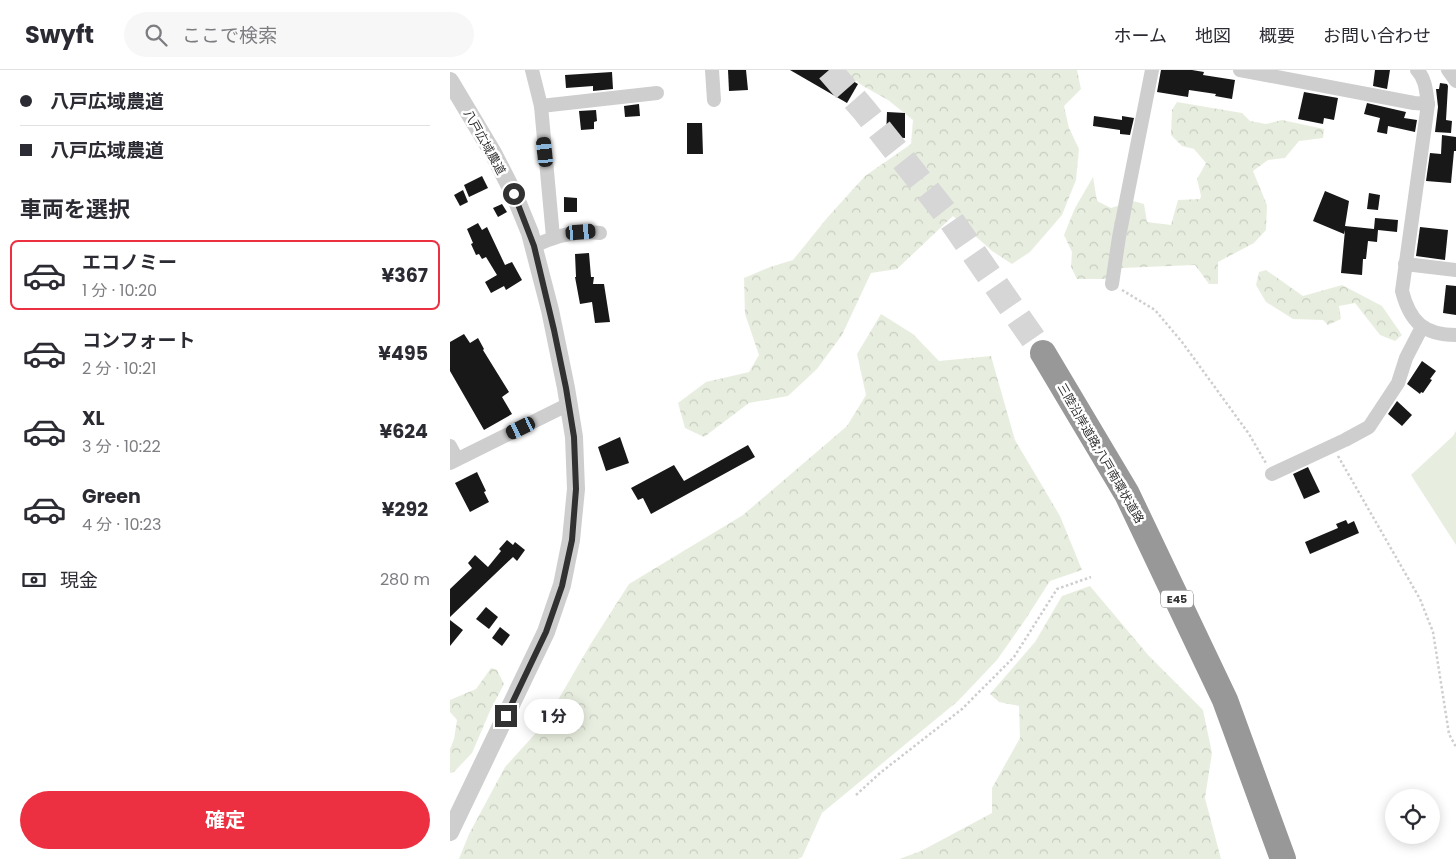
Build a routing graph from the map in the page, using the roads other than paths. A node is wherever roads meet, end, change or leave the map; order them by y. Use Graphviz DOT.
graph roads {
  1 [pos="532,70"];
  2 [pos="712,70"];
  3 [pos="1152,70"];
  4 [pos="1240,70"];
  5 [pos="1417,70"];
  6 [pos="1448,70"];
  7 [pos="450,81"];
  8 [pos="1456,81"];
  9 [pos="657,93"];
  10 [pos="714,100"];
  11 [pos="1428,104"];
  12 [pos="541,106"];
  13 [pos="600,233"];
  14 [pos="552,238"];
  15 [pos="534,246"];
  16 [pos="1405,264"];
  17 [pos="1456,270"];
  18 [pos="1112,284"];
  19 [pos="1422,327"];
  20 [pos="1456,335"];
  21 [pos="1043,353"];
  22 [pos="569,404"];
  23 [pos="450,446"];
  24 [pos="454,461"];
  25 [pos="1272,474"];
  26 [pos="450,832"];
  27 [pos="1282,859"];
  1 -- 12 [label="street"];
  2 -- 10 [label="street"];
  3 -- 18 [label="street"];
  4 -- 11 [label="street"];
  5 -- 11 [label="street"];
  6 -- 8 [label="street"];
  7 -- 15 [label="street, 八戸広域農道"];
  9 -- 12 [label="street"];
  11 -- 16 [label="street"];
  12 -- 14 [label="street"];
  13 -- 14 [label="street"];
  14 -- 15 [label="street"];
  15 -- 22 [label="street, 八戸広域農道"];
  16 -- 17 [label="street"];
  16 -- 19 [label="street"];
  19 -- 20 [label="street"];
  19 -- 25 [label="street"];
  21 -- 27 [label="highway, 三陸沿岸道路;八戸南環状道路 / E45"];
  22 -- 24 [label="street"];
  22 -- 26 [label="street, 八戸広域農道"];
  23 -- 24 [label="street"];
}
